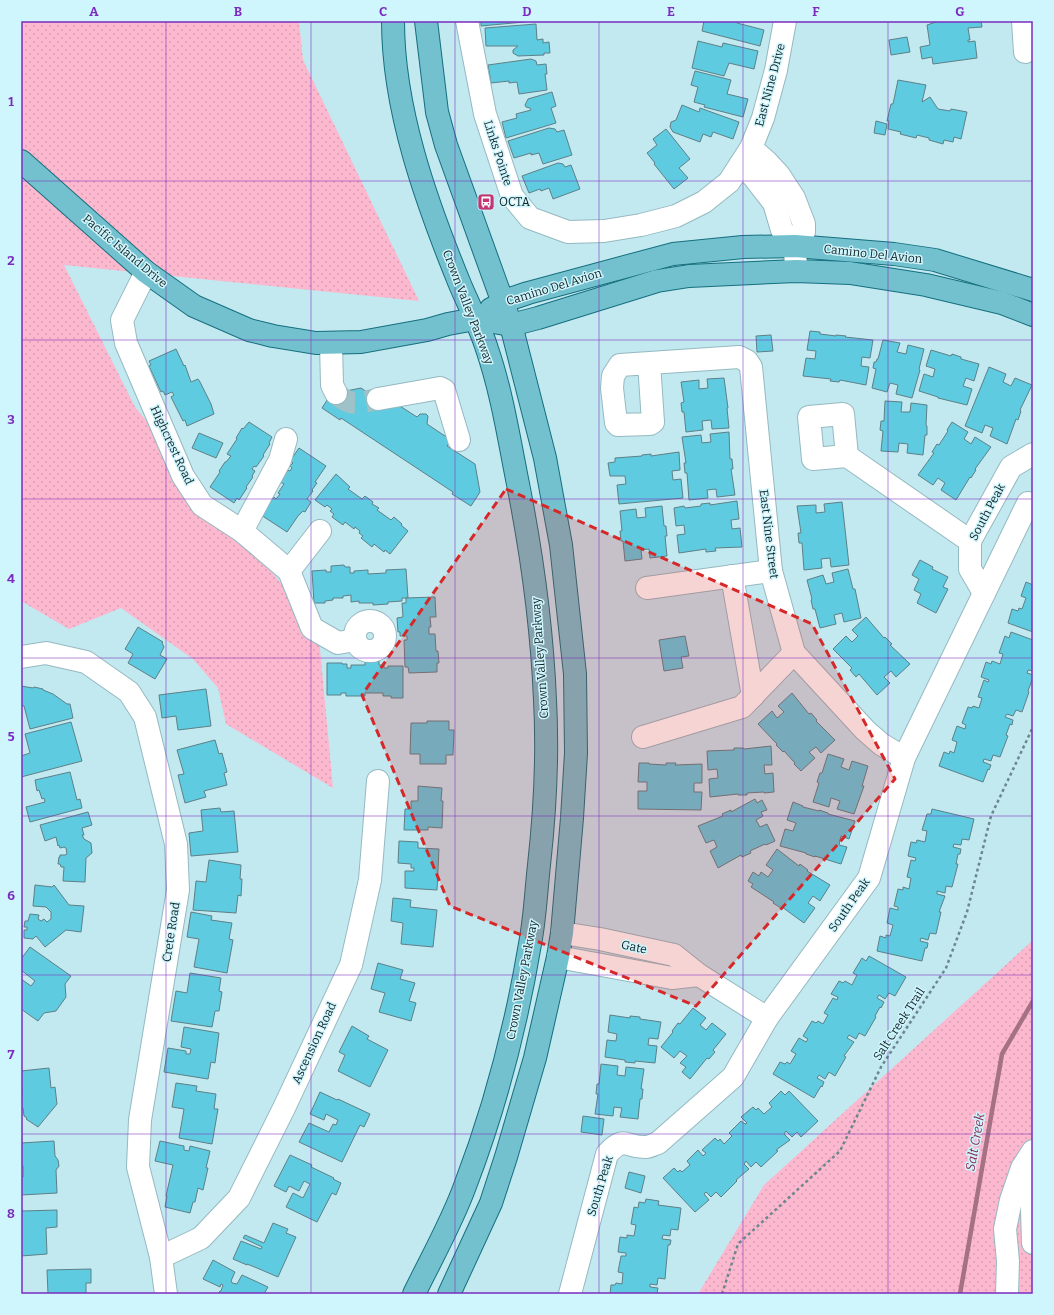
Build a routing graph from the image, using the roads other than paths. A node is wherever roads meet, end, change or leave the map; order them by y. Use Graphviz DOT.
graph roads {
  1 [pos="393,21"];
  2 [pos="426,21"];
  3 [pos="467,21"];
  4 [pos="785,21"];
  5 [pos="1023,21"];
  6 [pos="1025,52"];
  7 [pos="746,156"];
  8 [pos="21,161"];
  9 [pos="780,175"];
  10 [pos="763,190"];
  11 [pos="795,246"];
  12 [pos="796,271"];
  13 [pos="146,272"];
  14 [pos="1033,290"];
  15 [pos="503,302"];
  16 [pos="1033,315"];
  17 [pos="475,319"];
  18 [pos="511,325"];
  19 [pos="331,342"];
  20 [pos="649,363"];
  21 [pos="336,394"];
  22 [pos="378,399"];
  23 [pos="286,439"];
  24 [pos="459,440"];
  25 [pos="1033,454"];
  26 [pos="847,456"];
  27 [pos="1028,503"];
  28 [pos="242,531"];
  29 [pos="320,531"];
  30 [pos="970,541"];
  31 [pos="289,571"];
  32 [pos="771,571"];
  33 [pos="732,576"];
  34 [pos="647,588"];
  35 [pos="984,593"];
  36 [pos="355,640"];
  37 [pos="794,654"];
  38 [pos="21,657"];
  39 [pos="753,696"];
  40 [pos="643,736"];
  41 [pos="904,758"];
  42 [pos="378,781"];
  43 [pos="562,933"];
  44 [pos="648,950"];
  45 [pos="558,957"];
  46 [pos="644,973"];
  47 [pos="699,975"];
  48 [pos="766,1018"];
  49 [pos="1033,1156"];
  50 [pos="1033,1243"];
  51 [pos="160,1257"];
  52 [pos="166,1294"];
  53 [pos="414,1294"];
  54 [pos="449,1294"];
  55 [pos="570,1294"];
  56 [pos="1007,1294"];
  1 -- 17 [label="main road, Crown Valley Parkway"];
  2 -- 15 [label="main road"];
  3 -- 7 [label="street, Links Pointe"];
  4 -- 7 [label="street, East Nine Drive"];
  5 -- 6 [label="street"];
  7 -- 9 [label="street"];
  7 -- 10 [label="street"];
  8 -- 13 [label="main road, Pacific Island Drive"];
  9 -- 10 [label="street"];
  9 -- 11 [label="street"];
  10 -- 11 [label="street"];
  11 -- 12 [label="street"];
  11 -- 14 [label="main road, Camino Del Avion"];
  11 -- 15 [label="main road, Camino Del Avion"];
  12 -- 16 [label="main road, Camino Del Avion"];
  12 -- 18 [label="main road, Camino Del Avion"];
  13 -- 19 [label="main road, Pacific Island Drive"];
  13 -- 28 [label="street, Highcrest Road"];
  15 -- 17 [label="main road, Camino Del Avion"];
  15 -- 18 [label="main road"];
  17 -- 18 [label="main road, Camino Del Avion"];
  17 -- 19 [label="main road, Pacific Island Drive"];
  17 -- 53 [label="main road, Crown Valley Parkway"];
  18 -- 43 [label="main road"];
  19 -- 21 [label="street"];
  20 -- 32 [label="street, East Nine Street"];
  22 -- 24 [label="street"];
  23 -- 28 [label="street"];
  25 -- 30 [label="street, South Peak"];
  26 -- 30 [label="street"];
  27 -- 35 [label="street"];
  28 -- 31 [label="street, Highcrest Road"];
  29 -- 31 [label="street"];
  30 -- 35 [label="street, South Peak"];
  31 -- 36 [label="street, Highcrest Road"];
  32 -- 33 [label="street"];
  32 -- 37 [label="street, East Nine Street"];
  33 -- 34 [label="street"];
  33 -- 39 [label="street"];
  35 -- 41 [label="street, South Peak"];
  37 -- 39 [label="street"];
  37 -- 41 [label="street, East Nine Street"];
  38 -- 51 [label="street, Crete Road"];
  39 -- 40 [label="street"];
  41 -- 48 [label="street, South Peak"];
  42 -- 51 [label="street, Ascension Road"];
  43 -- 44 [label="street, Gate"];
  43 -- 45 [label="main road"];
  44 -- 46 [label="street"];
  44 -- 47 [label="street, Gate"];
  45 -- 46 [label="street, Gate"];
  45 -- 54 [label="main road"];
  46 -- 47 [label="street, Gate"];
  47 -- 48 [label="street, Gate"];
  48 -- 55 [label="street, South Peak"];
  49 -- 50 [label="street"];
  49 -- 56 [label="street"];
  51 -- 52 [label="street, Crete Road"];
}
